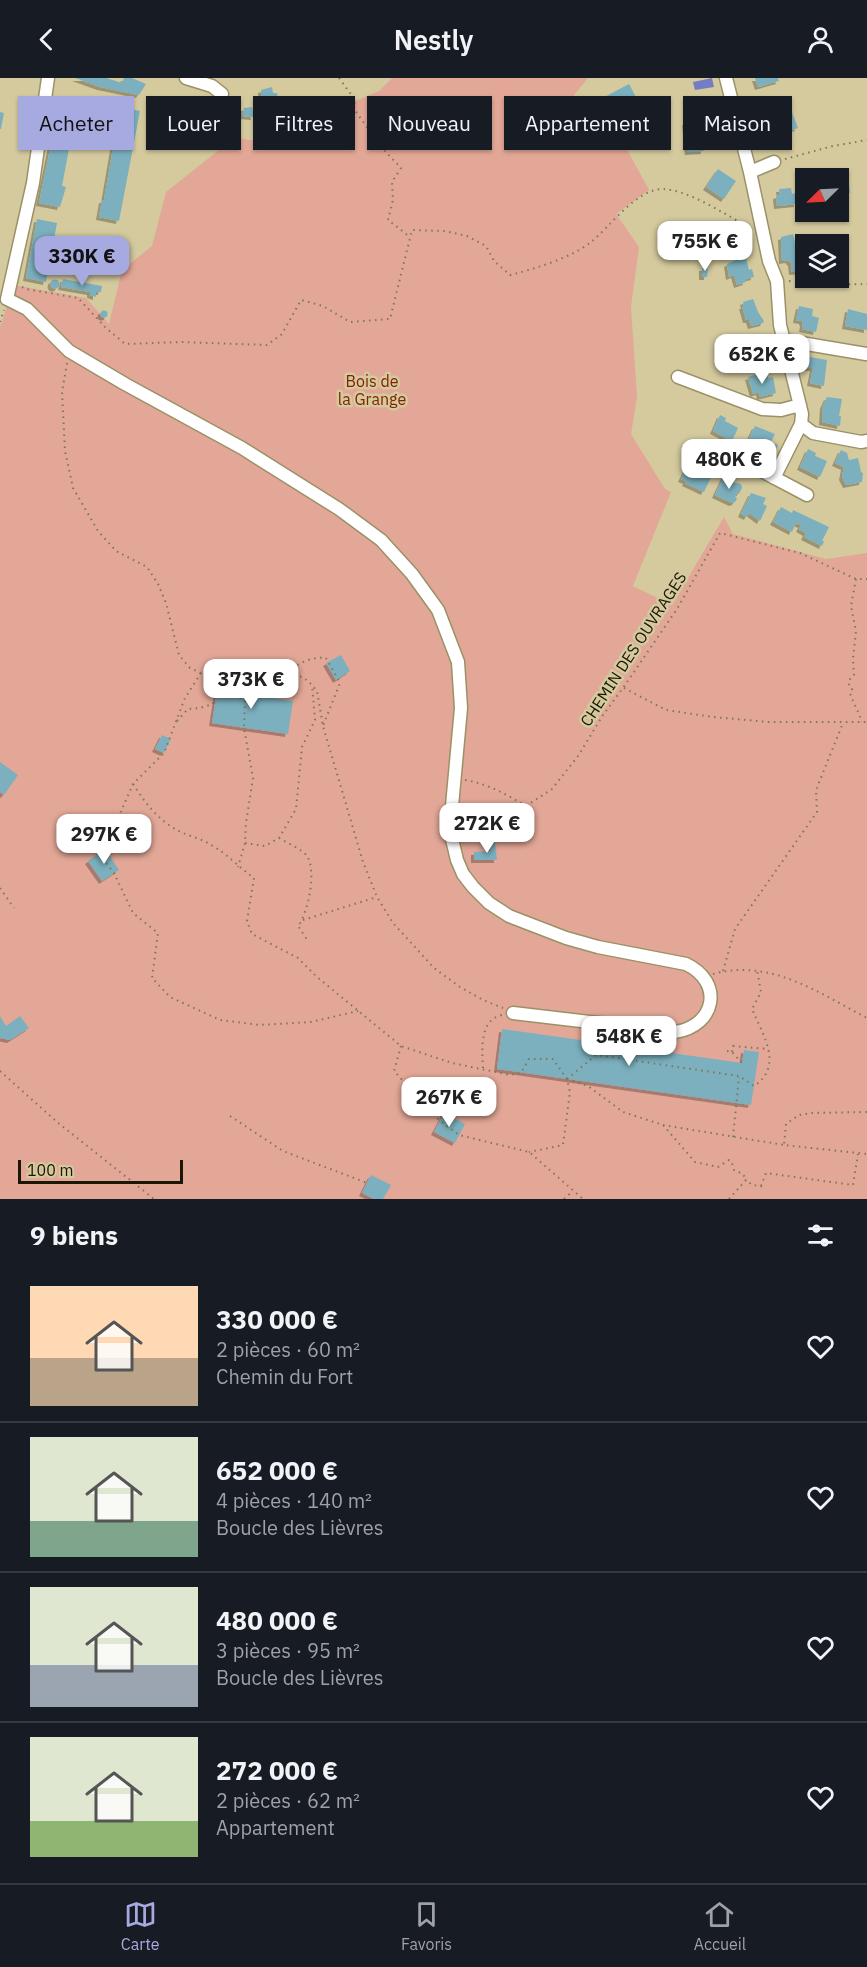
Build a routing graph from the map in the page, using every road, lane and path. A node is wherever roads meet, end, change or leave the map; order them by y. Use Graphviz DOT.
graph roads {
  1 [pos="48,78"];
  2 [pos="186,78"];
  3 [pos="339,78"];
  4 [pos="726,78"];
  5 [pos="222,94"];
  6 [pos="867,140"];
  7 [pos="774,162"];
  8 [pos="750,172"];
  9 [pos="760,224"];
  10 [pos="410,237"];
  11 [pos="13,279"];
  12 [pos="782,281"];
  13 [pos="867,284"];
  14 [pos="783,340"];
  15 [pos="69,351"];
  16 [pos="866,354"];
  17 [pos="678,377"];
  18 [pos="800,405"];
  19 [pos="801,424"];
  20 [pos="867,441"];
  21 [pos="739,459"];
  22 [pos="774,478"];
  23 [pos="807,495"];
  24 [pos="856,579"];
  25 [pos="867,579"];
  26 [pos="287,671"];
  27 [pos="201,673"];
  28 [pos="312,685"];
  29 [pos="623,688"];
  30 [pos="177,722"];
  31 [pos="862,722"];
  32 [pos="867,722"];
  33 [pos="843,723"];
  34 [pos="323,726"];
  35 [pos="456,779"];
  36 [pos="133,784"];
  37 [pos="526,806"];
  38 [pos="481,814"];
  39 [pos="279,838"];
  40 [pos="244,843"];
  41 [pos="238,867"];
  42 [pos="0,888"];
  43 [pos="377,897"];
  44 [pos="14,908"];
  45 [pos="303,920"];
  46 [pos="308,941"];
  47 [pos="757,970"];
  48 [pos="723,971"];
  49 [pos="705,976"];
  50 [pos="358,1011"];
  51 [pos="513,1013"];
  52 [pos="867,1017"];
  53 [pos="400,1046"];
  54 [pos="768,1049"];
  55 [pos="727,1051"];
  56 [pos="732,1052"];
  57 [pos="742,1063"];
  58 [pos="483,1068"];
  59 [pos="0,1071"];
  60 [pos="739,1076"];
  61 [pos="567,1079"];
  62 [pos="867,1112"];
  63 [pos="230,1116"];
  64 [pos="663,1125"];
  65 [pos="733,1137"];
  66 [pos="784,1145"];
  67 [pos="529,1152"];
  68 [pos="858,1154"];
  69 [pos="867,1154"];
  70 [pos="746,1180"];
  71 [pos="367,1183"];
  72 [pos="760,1186"];
  73 [pos="766,1187"];
  74 [pos="573,1191"];
  75 [pos="153,1199"];
  76 [pos="564,1199"];
  77 [pos="583,1199"];
  78 [pos="729,1199"];
  1 -- 11 [label="street"];
  2 -- 5 [label="street"];
  3 -- 10 [label="path"];
  4 -- 8 [label="street"];
  6 -- 7 [label="path"];
  7 -- 8 [label="street"];
  8 -- 9 [label="street"];
  9 -- 10 [label="path"];
  9 -- 12 [label="street"];
  10 -- 11 [label="path"];
  11 -- 15 [label="street"];
  12 -- 13 [label="path"];
  12 -- 14 [label="street"];
  14 -- 16 [label="street"];
  14 -- 18 [label="street"];
  15 -- 27 [label="path"];
  15 -- 35 [label="street"];
  17 -- 18 [label="street"];
  18 -- 19 [label="street"];
  19 -- 20 [label="street"];
  19 -- 22 [label="street"];
  21 -- 22 [label="street"];
  22 -- 23 [label="street"];
  24 -- 25 [label="path, CHEMIN DES OUVRAGES"];
  24 -- 29 [label="path, CHEMIN DES OUVRAGES"];
  24 -- 31 [label="path"];
  26 -- 27 [label="path"];
  26 -- 28 [label="path"];
  26 -- 34 [label="path"];
  27 -- 30 [label="path"];
  28 -- 34 [label="path"];
  28 -- 39 [label="path"];
  29 -- 33 [label="path"];
  29 -- 37 [label="path, CHEMIN DES OUVRAGES"];
  30 -- 36 [label="path"];
  30 -- 40 [label="path"];
  31 -- 32 [label="path"];
  31 -- 33 [label="path"];
  33 -- 48 [label="path"];
  34 -- 43 [label="path"];
  35 -- 37 [label="path"];
  35 -- 49 [label="street"];
  36 -- 41 [label="path"];
  36 -- 50 [label="path"];
  37 -- 38 [label="path"];
  39 -- 40 [label="path"];
  39 -- 45 [label="path"];
  40 -- 41 [label="path"];
  41 -- 50 [label="path"];
  42 -- 44 [label="path"];
  43 -- 45 [label="path"];
  43 -- 51 [label="path"];
  45 -- 46 [label="path"];
  47 -- 48 [label="path"];
  47 -- 52 [label="path"];
  47 -- 54 [label="path"];
  48 -- 49 [label="path"];
  49 -- 51 [label="street"];
  50 -- 53 [label="path"];
  51 -- 58 [label="path"];
  53 -- 58 [label="path"];
  53 -- 67 [label="path"];
  54 -- 56 [label="path"];
  54 -- 60 [label="path"];
  55 -- 56 [label="path"];
  56 -- 57 [label="path"];
  58 -- 61 [label="path"];
  59 -- 75 [label="path"];
  60 -- 61 [label="path"];
  60 -- 65 [label="path"];
  61 -- 64 [label="path"];
  61 -- 67 [label="path"];
  62 -- 66 [label="path"];
  63 -- 71 [label="path"];
  64 -- 65 [label="path"];
  64 -- 70 [label="path"];
  65 -- 66 [label="path"];
  66 -- 68 [label="path"];
  67 -- 74 [label="path"];
  68 -- 69 [label="path"];
  68 -- 72 [label="path"];
  70 -- 72 [label="path"];
  70 -- 78 [label="path"];
  72 -- 73 [label="path"];
  74 -- 76 [label="path"];
  74 -- 77 [label="path"];
}
